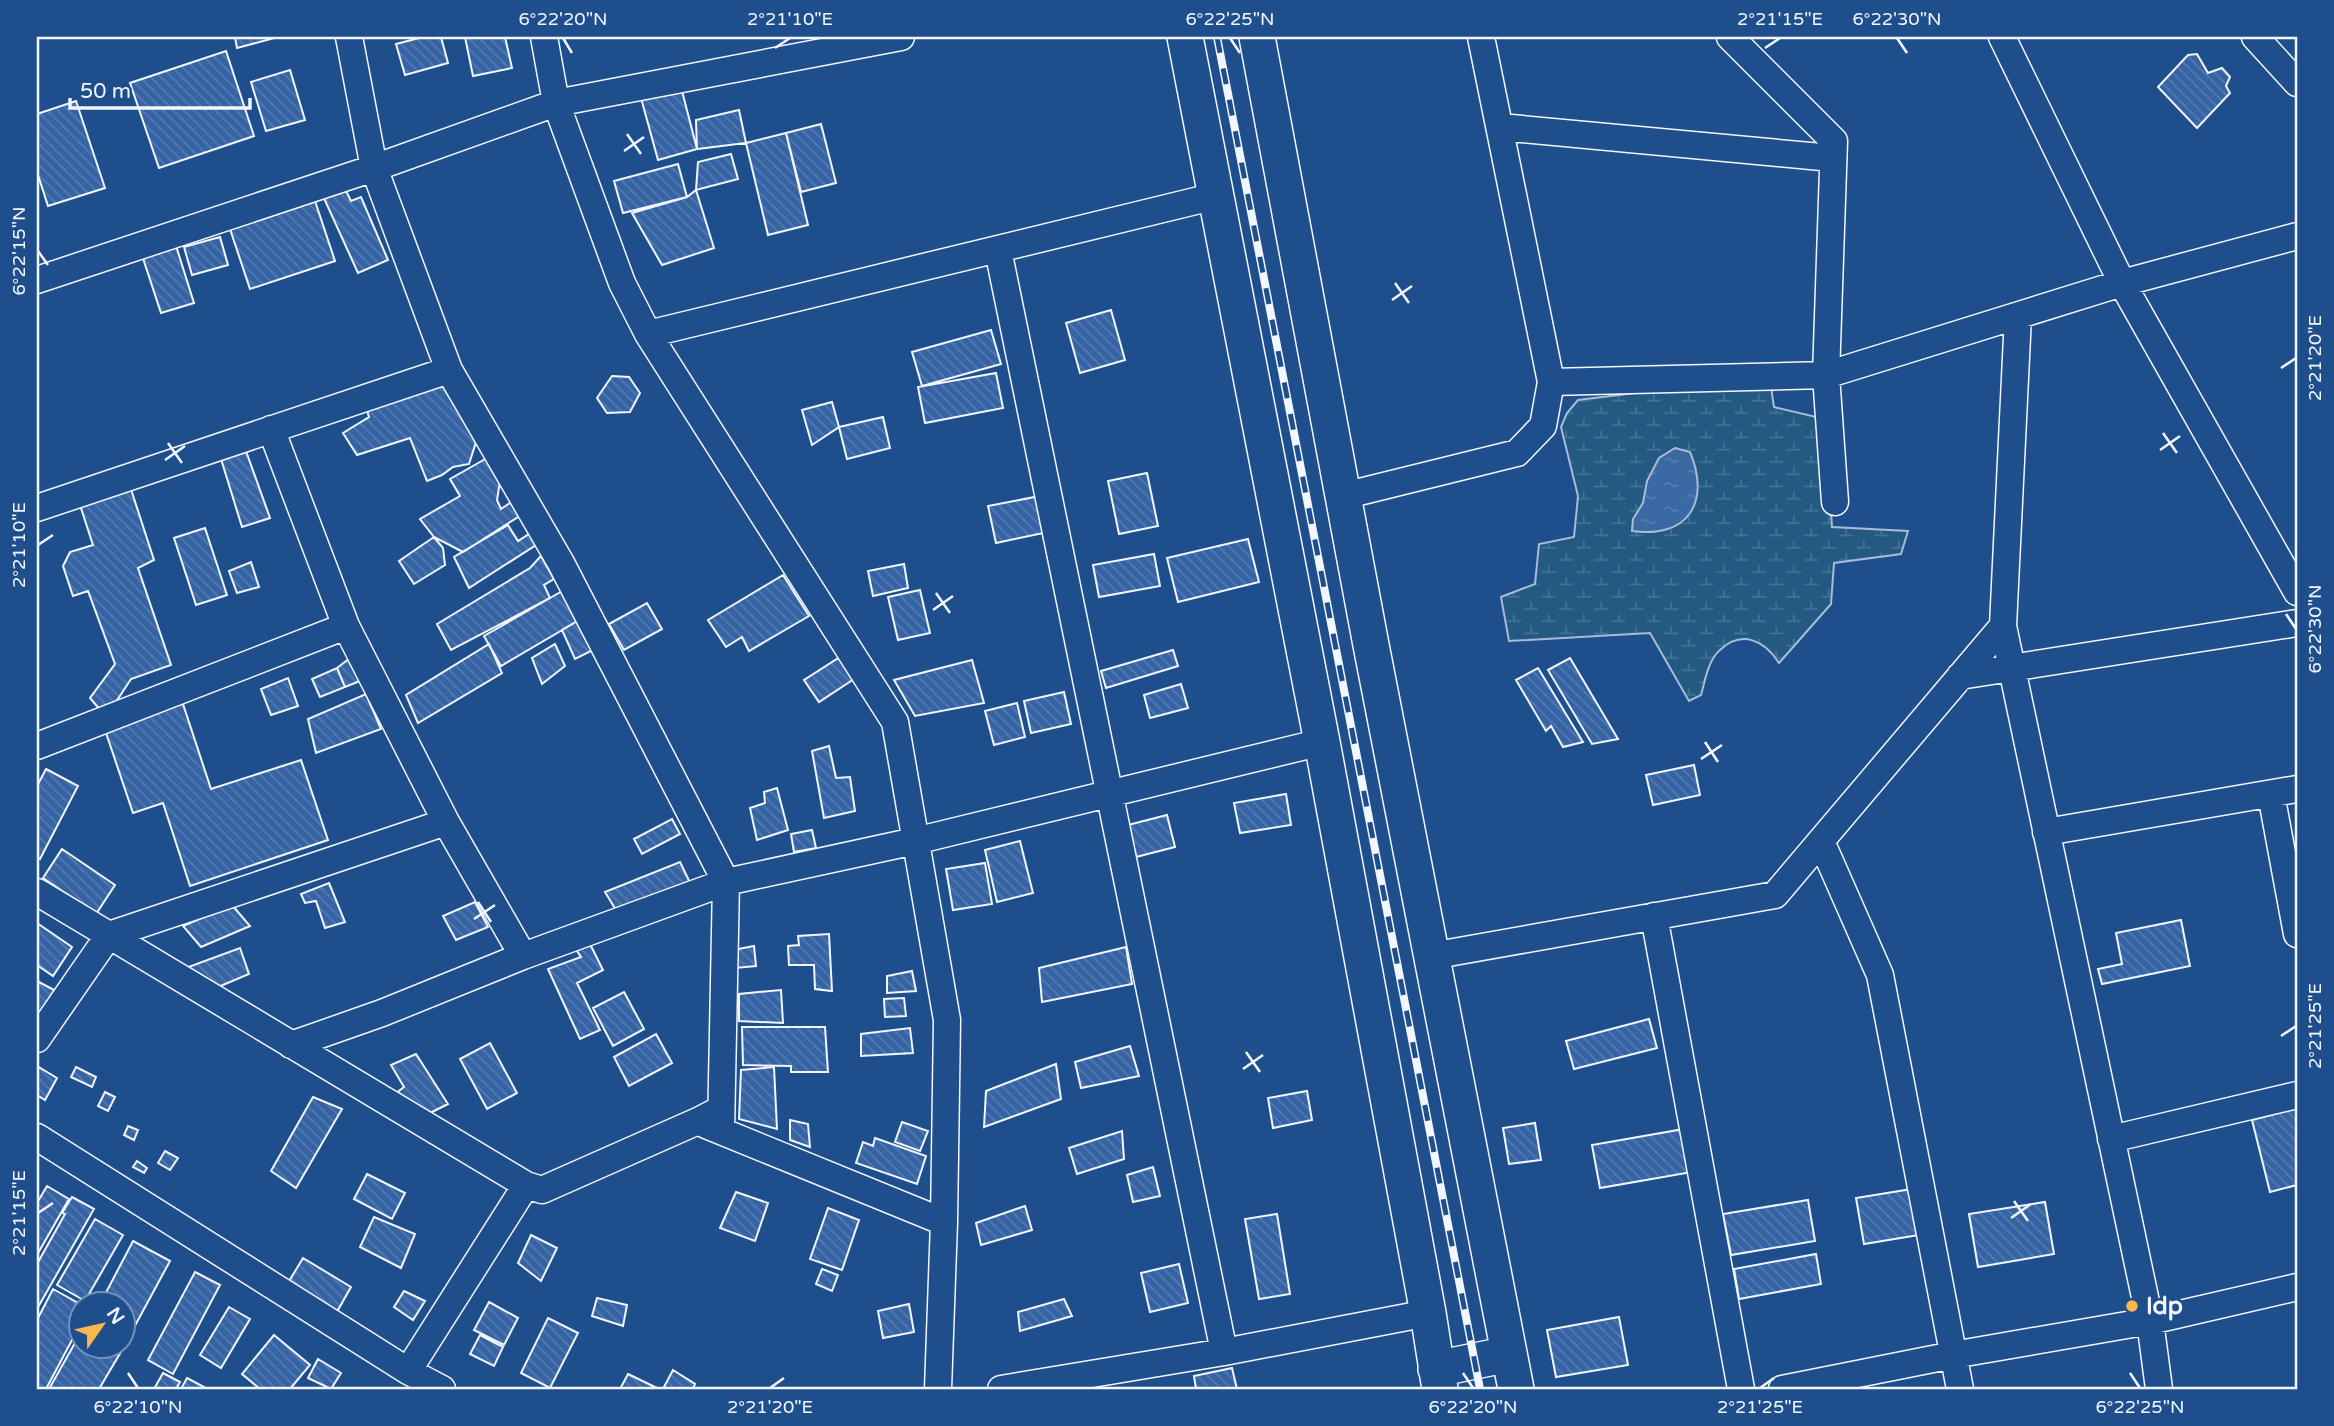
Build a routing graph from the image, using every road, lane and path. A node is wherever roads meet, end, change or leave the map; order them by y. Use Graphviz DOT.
graph roads {
  1 [pos="349,37"];
  2 [pos="544,37"];
  3 [pos="901,37"];
  4 [pos="1185,37"];
  5 [pos="1257,37"];
  6 [pos="1481,37"];
  7 [pos="1730,37"];
  8 [pos="2002,37"];
  9 [pos="2255,37"];
  10 [pos="2297,83"];
  11 [pos="556,103"];
  12 [pos="1500,127"];
  13 [pos="1832,159"];
  14 [pos="374,168"];
  15 [pos="1216,196"];
  16 [pos="2297,236"];
  17 [pos="998,250"];
  18 [pos="37,280"];
  19 [pos="2122,284"];
  20 [pos="2018,316"];
  21 [pos="648,334"];
  22 [pos="449,370"];
  23 [pos="1826,375"];
  24 [pos="1551,382"];
  25 [pos="271,429"];
  26 [pos="1343,496"];
  27 [pos="1835,502"];
  28 [pos="37,508"];
  29 [pos="2297,592"];
  30 [pos="2297,623"];
  31 [pos="346,626"];
  32 [pos="2003,626"];
  33 [pos="2012,668"];
  34 [pos="1960,676"];
  35 [pos="1322,742"];
  36 [pos="37,746"];
  37 [pos="2297,789"];
  38 [pos="1111,792"];
  39 [pos="2271,794"];
  40 [pos="446,822"];
  41 [pos="2046,832"];
  42 [pos="915,841"];
  43 [pos="1821,841"];
  44 [pos="726,882"];
  45 [pos="37,892"];
  46 [pos="1654,916"];
  47 [pos="2297,934"];
  48 [pos="109,935"];
  49 [pos="523,956"];
  50 [pos="1431,956"];
  51 [pos="37,1039"];
  52 [pos="291,1045"];
  53 [pos="2297,1095"];
  54 [pos="713,1120"];
  55 [pos="37,1137"];
  56 [pos="2111,1139"];
  57 [pos="526,1185"];
  58 [pos="944,1222"];
  59 [pos="2297,1287"];
  60 [pos="1428,1313"];
  61 [pos="2150,1321"];
  62 [pos="1224,1353"];
  63 [pos="1509,1354"];
  64 [pos="1953,1355"];
  65 [pos="408,1371"];
  66 [pos="1438,1379"];
  67 [pos="442,1389"];
  68 [pos="939,1389"];
  69 [pos="1001,1389"];
  70 [pos="1516,1389"];
  71 [pos="1741,1389"];
  72 [pos="1782,1389"];
  73 [pos="1960,1389"];
  74 [pos="2159,1389"];
  1 -- 14 [label="street"];
  2 -- 11 [label="street"];
  3 -- 11 [label="street"];
  4 -- 15 [label="main road"];
  5 -- 26 [label="main road"];
  6 -- 12 [label="street"];
  7 -- 13 [label="street"];
  8 -- 19 [label="street"];
  9 -- 10 [label="street"];
  11 -- 14 [label="street"];
  11 -- 21 [label="street"];
  12 -- 13 [label="street"];
  12 -- 24 [label="street"];
  13 -- 23 [label="street"];
  14 -- 18 [label="street"];
  14 -- 22 [label="street"];
  15 -- 17 [label="street"];
  15 -- 35 [label="main road"];
  16 -- 19 [label="street"];
  17 -- 21 [label="street"];
  17 -- 38 [label="street"];
  19 -- 20 [label="street"];
  19 -- 29 [label="street"];
  20 -- 23 [label="street"];
  20 -- 32 [label="street"];
  21 -- 42 [label="street"];
  22 -- 25 [label="street"];
  22 -- 44 [label="street"];
  23 -- 24 [label="street"];
  23 -- 27 [label="street"];
  24 -- 26 [label="street"];
  25 -- 28 [label="street"];
  25 -- 31 [label="street"];
  26 -- 50 [label="main road"];
  30 -- 33 [label="street"];
  31 -- 36 [label="street"];
  31 -- 40 [label="street"];
  32 -- 33 [label="street"];
  32 -- 34 [label="street"];
  33 -- 34 [label="street"];
  33 -- 41 [label="street"];
  34 -- 43 [label="street"];
  35 -- 38 [label="street"];
  35 -- 60 [label="main road"];
  37 -- 39 [label="street"];
  38 -- 42 [label="street"];
  38 -- 62 [label="street"];
  39 -- 41 [label="street"];
  39 -- 47 [label="street"];
  40 -- 48 [label="street"];
  40 -- 49 [label="street"];
  41 -- 56 [label="street"];
  42 -- 44 [label="street"];
  42 -- 58 [label="street"];
  43 -- 46 [label="street"];
  43 -- 64 [label="street"];
  44 -- 49 [label="street"];
  44 -- 54 [label="street"];
  45 -- 48 [label="street"];
  46 -- 50 [label="street"];
  46 -- 71 [label="street"];
  48 -- 51 [label="street"];
  48 -- 52 [label="street"];
  49 -- 52 [label="street"];
  50 -- 63 [label="main road"];
  52 -- 57 [label="street"];
  53 -- 56 [label="street"];
  54 -- 57 [label="street"];
  54 -- 58 [label="street"];
  55 -- 65 [label="street"];
  56 -- 61 [label="street"];
  57 -- 65 [label="street"];
  58 -- 68 [label="street"];
  59 -- 61 [label="street"];
  60 -- 62 [label="street"];
  60 -- 66 [label="main road"];
  61 -- 64 [label="street"];
  61 -- 74 [label="street"];
  62 -- 69 [label="street"];
  63 -- 66 [label="main road"];
  63 -- 70 [label="main road"];
  64 -- 72 [label="street"];
  64 -- 73 [label="street"];
  65 -- 67 [label="street"];
}
